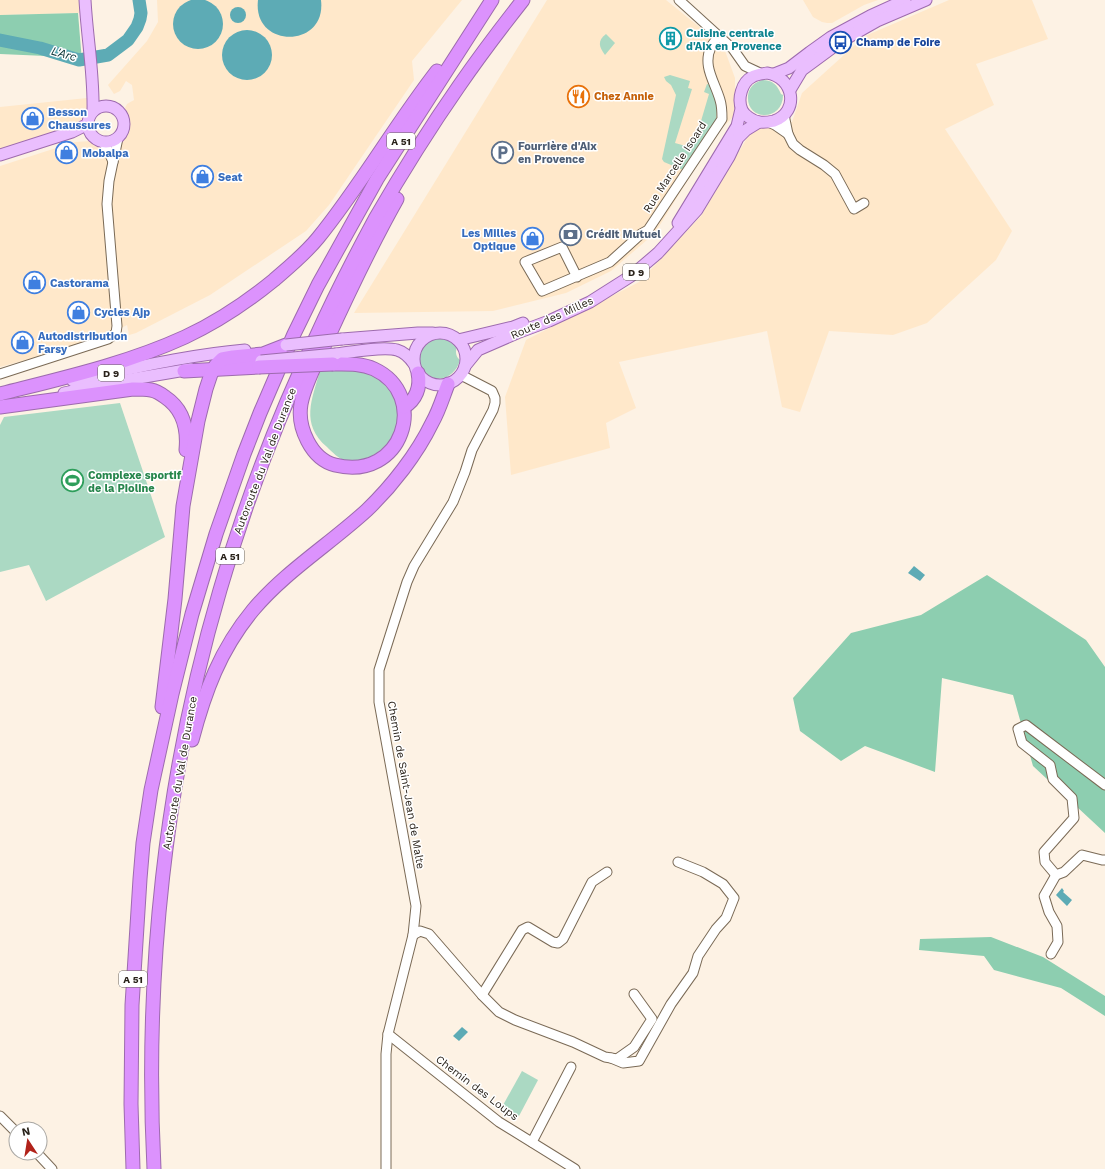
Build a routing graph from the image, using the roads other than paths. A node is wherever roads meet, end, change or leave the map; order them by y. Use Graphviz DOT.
graph roads {
  1 [pos="85,0"];
  2 [pos="523,0"];
  3 [pos="679,0"];
  4 [pos="905,0"];
  5 [pos="926,0"];
  6 [pos="492,1"];
  7 [pos="718,37"];
  8 [pos="487,47"];
  9 [pos="745,66"];
  10 [pos="768,74"];
  11 [pos="744,85"];
  12 [pos="93,87"];
  13 [pos="790,90"];
  14 [pos="107,106"];
  15 [pos="741,109"];
  16 [pos="93,112"];
  17 [pos="784,115"];
  18 [pos="761,122"];
  19 [pos="88,124"];
  20 [pos="72,132"];
  21 [pos="788,134"];
  22 [pos="92,136"];
  23 [pos="118,138"];
  24 [pos="103,142"];
  25 [pos="0,155"];
  26 [pos="113,162"];
  27 [pos="864,203"];
  28 [pos="577,277"];
  29 [pos="434,334"];
  30 [pos="458,340"];
  31 [pos="286,345"];
  32 [pos="262,357"];
  33 [pos="334,359"];
  34 [pos="215,367"];
  35 [pos="416,369"];
  36 [pos="463,370"];
  37 [pos="184,371"];
  38 [pos="0,374"];
  39 [pos="448,384"];
  40 [pos="0,394"];
  41 [pos="0,397"];
  42 [pos="0,407"];
  43 [pos="404,407"];
  44 [pos="183,506"];
  45 [pos="1105,786"];
  46 [pos="151,790"];
  47 [pos="169,830"];
  48 [pos="1105,860"];
  49 [pos="678,862"];
  50 [pos="607,872"];
  51 [pos="1056,875"];
  52 [pos="413,935"];
  53 [pos="1052,954"];
  54 [pos="634,994"];
  55 [pos="482,995"];
  56 [pos="388,1034"];
  57 [pos="610,1058"];
  58 [pos="571,1067"];
  59 [pos="0,1116"];
  60 [pos="8,1124"];
  61 [pos="532,1142"];
  62 [pos="44,1161"];
  63 [pos="52,1169"];
  64 [pos="133,1169"];
  65 [pos="154,1169"];
  66 [pos="386,1169"];
  67 [pos="574,1169"];
  1 -- 12 [label="main road"];
  2 -- 8 [label="highway, Autoroute du Val de Durance / A 51"];
  3 -- 7 [label="street"];
  4 -- 10 [label="main road"];
  5 -- 13 [label="main road"];
  6 -- 40 [label="highway"];
  6 -- 46 [label="highway, Autoroute du Val de Durance / A 51"];
  7 -- 9 [label="street"];
  7 -- 28 [label="street, Rue Marcelle Isoard"];
  8 -- 43 [label="highway"];
  8 -- 47 [label="highway, Autoroute du Val de Durance / A 51"];
  9 -- 10 [label="street"];
  9 -- 11 [label="street"];
  10 -- 11 [label="main road"];
  10 -- 13 [label="main road"];
  11 -- 15 [label="main road"];
  12 -- 14 [label="main road"];
  12 -- 16 [label="main road"];
  13 -- 17 [label="main road"];
  14 -- 16 [label="main road"];
  14 -- 23 [label="main road"];
  15 -- 18 [label="main road"];
  15 -- 30 [label="main road, Route des Milles / D 9"];
  16 -- 19 [label="main road"];
  17 -- 18 [label="main road"];
  17 -- 21 [label="street"];
  18 -- 21 [label="street"];
  18 -- 36 [label="main road, Route des Milles / D 9"];
  19 -- 20 [label="main road"];
  19 -- 22 [label="main road"];
  20 -- 22 [label="main road"];
  20 -- 25 [label="main road"];
  21 -- 27 [label="street"];
  22 -- 24 [label="main road"];
  23 -- 24 [label="main road"];
  23 -- 26 [label="street"];
  24 -- 26 [label="street"];
  26 -- 38 [label="street"];
  28 -- 28 [label="street, Rue Marcelle Isoard"];
  29 -- 30 [label="main road"];
  29 -- 31 [label="main road, bridge"];
  29 -- 35 [label="main road"];
  30 -- 36 [label="main road"];
  31 -- 32 [label="highway"];
  32 -- 33 [label="highway, bridge"];
  32 -- 34 [label="highway"];
  32 -- 41 [label="main road, D 9"];
  33 -- 35 [label="main road"];
  33 -- 43 [label="highway"];
  34 -- 37 [label="highway"];
  34 -- 44 [label="highway"];
  35 -- 39 [label="main road"];
  35 -- 43 [label="highway"];
  36 -- 39 [label="main road"];
  36 -- 52 [label="street, Chemin de Saint-Jean de Malte"];
  37 -- 42 [label="main road, D 9"];
  39 -- 47 [label="highway"];
  42 -- 44 [label="highway"];
  44 -- 46 [label="highway"];
  45 -- 51 [label="street"];
  46 -- 64 [label="highway, Autoroute du Val de Durance / A 51"];
  47 -- 65 [label="highway, Autoroute du Val de Durance / A 51"];
  48 -- 51 [label="street"];
  49 -- 57 [label="street"];
  50 -- 55 [label="street"];
  51 -- 53 [label="street"];
  52 -- 55 [label="street"];
  52 -- 56 [label="street, Chemin de Saint-Jean de Malte"];
  54 -- 57 [label="street"];
  55 -- 57 [label="street"];
  56 -- 61 [label="street, Chemin des Loups"];
  56 -- 66 [label="street, Chemin de Saint-Jean de Malte"];
  58 -- 61 [label="street"];
  59 -- 60 [label="street"];
  61 -- 67 [label="street, Chemin des Loups"];
  62 -- 63 [label="street"];
}
